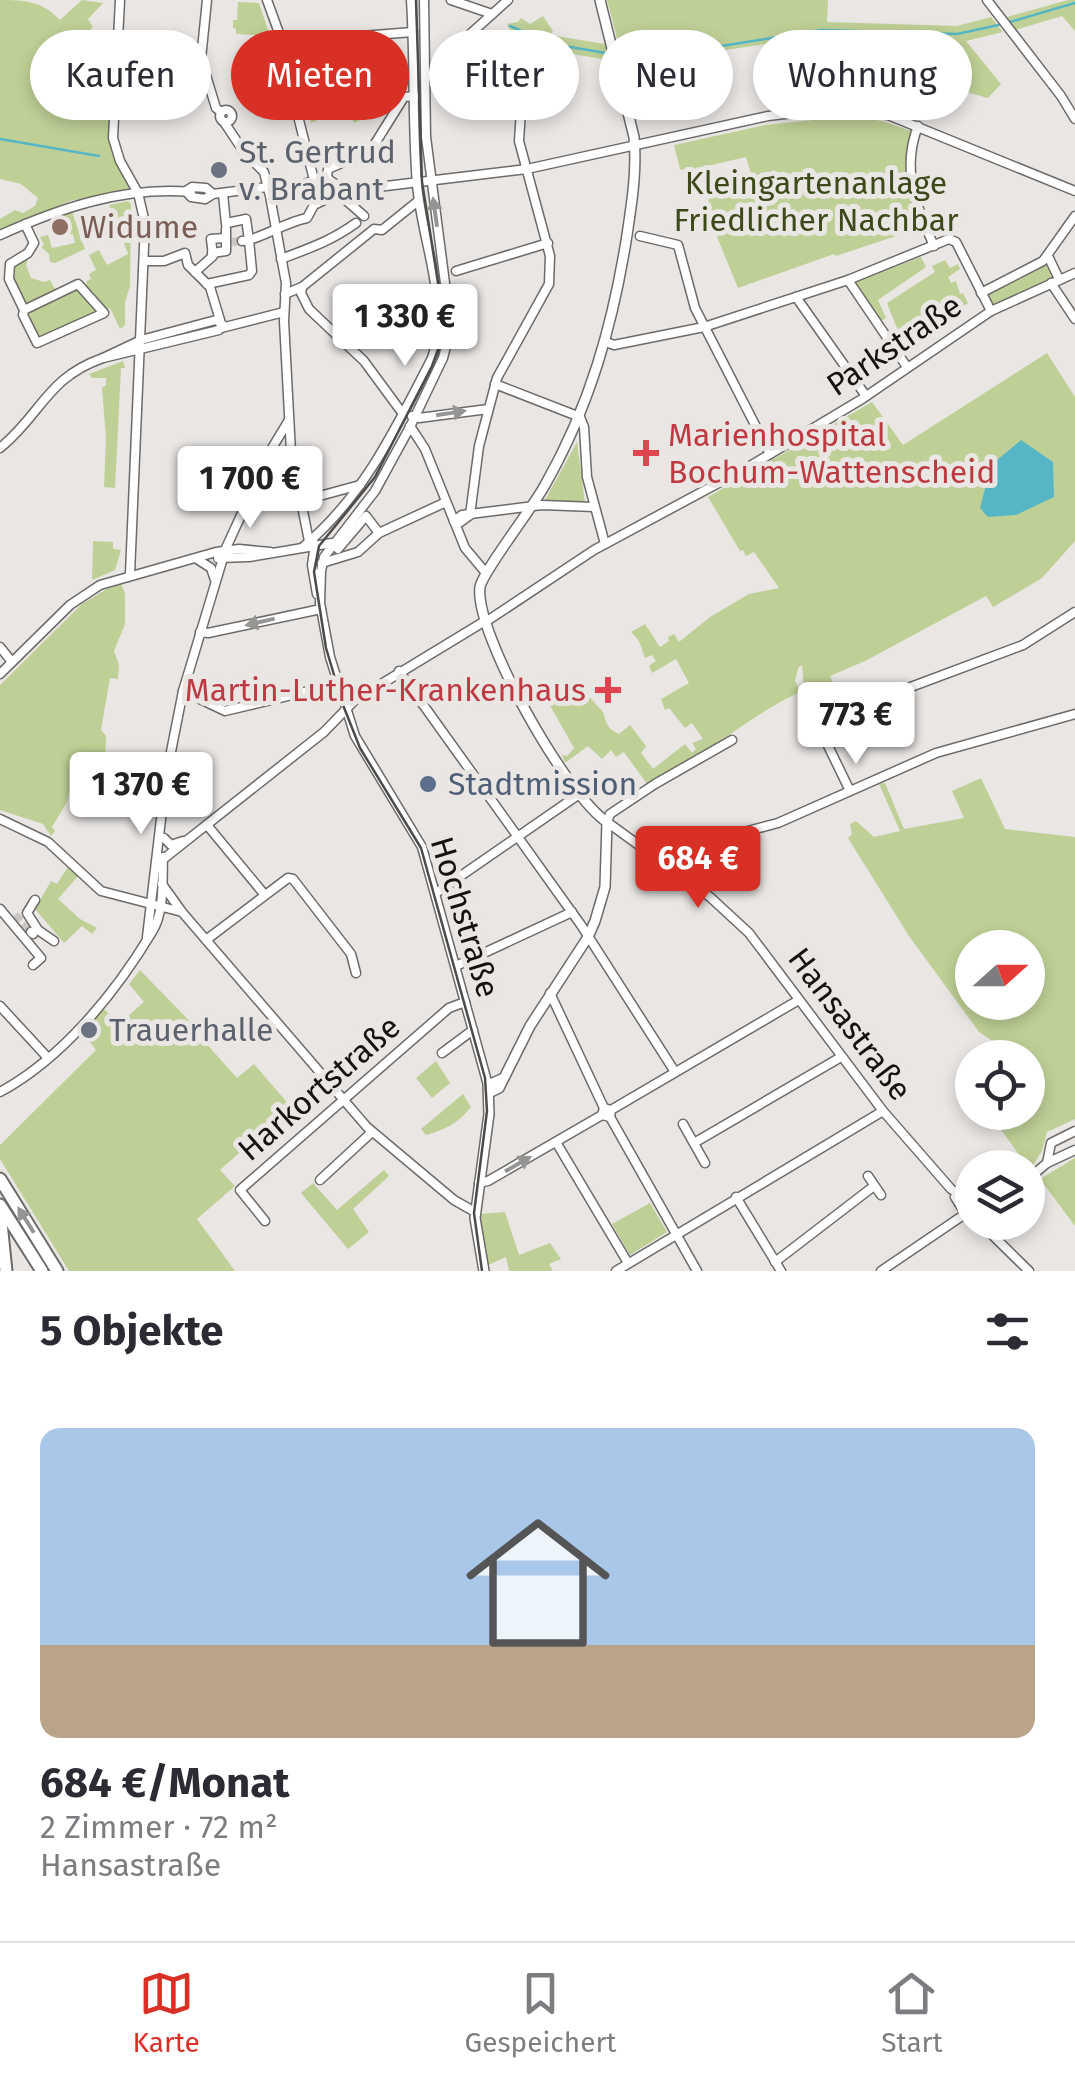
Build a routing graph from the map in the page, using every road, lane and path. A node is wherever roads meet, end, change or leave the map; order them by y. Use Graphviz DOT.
graph roads {
  1 [pos="120,0"];
  2 [pos="207,0"];
  3 [pos="268,0"];
  4 [pos="411,0"];
  5 [pos="424,0"];
  6 [pos="451,0"];
  7 [pos="508,0"];
  8 [pos="600,0"];
  9 [pos="987,0"];
  10 [pos="492,14"];
  11 [pos="278,30"];
  12 [pos="475,30"];
  13 [pos="413,32"];
  14 [pos="415,96"];
  15 [pos="1075,119"];
  16 [pos="521,120"];
  17 [pos="918,126"];
  18 [pos="635,145"];
  19 [pos="526,169"];
  20 [pos="327,176"];
  21 [pos="314,180"];
  22 [pos="431,181"];
  23 [pos="417,183"];
  24 [pos="1075,191"];
  25 [pos="269,192"];
  26 [pos="343,192"];
  27 [pos="138,193"];
  28 [pos="218,194"];
  29 [pos="418,202"];
  30 [pos="1075,216"];
  31 [pos="359,220"];
  32 [pos="25,224"];
  33 [pos="227,229"];
  34 [pos="374,229"];
  35 [pos="276,230"];
  36 [pos="0,235"];
  37 [pos="640,236"];
  38 [pos="245,240"];
  39 [pos="548,244"];
  40 [pos="934,246"];
  41 [pos="1048,256"];
  42 [pos="281,260"];
  43 [pos="144,261"];
  44 [pos="456,271"];
  45 [pos="196,272"];
  46 [pos="1075,273"];
  47 [pos="90,278"];
  48 [pos="848,280"];
  49 [pos="1056,281"];
  50 [pos="78,284"];
  51 [pos="207,284"];
  52 [pos="302,287"];
  53 [pos="982,293"];
  54 [pos="285,294"];
  55 [pos="796,298"];
  56 [pos="24,310"];
  57 [pos="284,312"];
  58 [pos="991,312"];
  59 [pos="1075,319"];
  60 [pos="221,324"];
  61 [pos="704,328"];
  62 [pos="171,338"];
  63 [pos="141,340"];
  64 [pos="606,342"];
  65 [pos="140,351"];
  66 [pos="103,358"];
  67 [pos="907,367"];
  68 [pos="496,384"];
  69 [pos="866,396"];
  70 [pos="488,410"];
  71 [pos="403,414"];
  72 [pos="415,417"];
  73 [pos="580,417"];
  74 [pos="288,420"];
  75 [pos="410,427"];
  76 [pos="573,434"];
  77 [pos="585,438"];
  78 [pos="0,448"];
  79 [pos="770,454"];
  80 [pos="364,483"];
  81 [pos="252,490"];
  82 [pos="301,498"];
  83 [pos="448,505"];
  84 [pos="534,506"];
  85 [pos="594,507"];
  86 [pos="470,515"];
  87 [pos="456,521"];
  88 [pos="378,533"];
  89 [pos="605,544"];
  90 [pos="309,545"];
  91 [pos="336,546"];
  92 [pos="224,554"];
  93 [pos="342,559"];
  94 [pos="193,560"];
  95 [pos="322,564"];
  96 [pos="486,573"];
  97 [pos="130,574"];
  98 [pos="215,580"];
  99 [pos="320,606"];
  100 [pos="488,606"];
  101 [pos="501,610"];
  102 [pos="1075,612"];
  103 [pos="488,620"];
  104 [pos="200,632"];
  105 [pos="1,649"];
  106 [pos="12,662"];
  107 [pos="399,671"];
  108 [pos="0,674"];
  109 [pos="338,684"];
  110 [pos="183,690"];
  111 [pos="346,709"];
  112 [pos="1075,714"];
  113 [pos="732,740"];
  114 [pos="850,790"];
  115 [pos="578,795"];
  116 [pos="162,818"];
  117 [pos="0,819"];
  118 [pos="607,822"];
  119 [pos="207,825"];
  120 [pos="519,837"];
  121 [pos="164,838"];
  122 [pos="187,840"];
  123 [pos="661,860"];
  124 [pos="160,862"];
  125 [pos="162,884"];
  126 [pos="436,893"];
  127 [pos="264,894"];
  128 [pos="35,900"];
  129 [pos="156,904"];
  130 [pos="0,908"];
  131 [pos="182,912"];
  132 [pos="572,912"];
  133 [pos="32,934"];
  134 [pos="588,937"];
  135 [pos="206,940"];
  136 [pos="41,958"];
  137 [pos="32,965"];
  138 [pos="456,966"];
  139 [pos="356,973"];
  140 [pos="550,993"];
  141 [pos="797,1000"];
  142 [pos="465,1002"];
  143 [pos="0,1006"];
  144 [pos="473,1030"];
  145 [pos="442,1053"];
  146 [pos="841,1057"];
  147 [pos="48,1058"];
  148 [pos="675,1072"];
  149 [pos="489,1089"];
  150 [pos="0,1092"];
  151 [pos="342,1100"];
  152 [pos="883,1111"];
  153 [pos="607,1112"];
  154 [pos="683,1124"];
  155 [pos="1075,1131"];
  156 [pos="372,1132"];
  157 [pos="556,1142"];
  158 [pos="694,1143"];
  159 [pos="1075,1150"];
  160 [pos="705,1162"];
  161 [pos="1047,1163"];
  162 [pos="868,1176"];
  163 [pos="0,1179"];
  164 [pos="320,1180"];
  165 [pos="479,1183"];
  166 [pos="874,1186"];
  167 [pos="955,1193"];
  168 [pos="881,1195"];
  169 [pos="736,1196"];
  170 [pos="0,1205"];
  171 [pos="476,1212"];
  172 [pos="0,1213"];
  173 [pos="265,1222"];
  174 [pos="955,1224"];
  175 [pos="675,1233"];
  176 [pos="999,1240"];
  177 [pos="0,1261"];
  178 [pos="775,1262"];
  179 [pos="628,1263"];
  180 [pos="6,1271"];
  181 [pos="42,1271"];
  182 [pos="57,1271"];
  183 [pos="484,1271"];
  184 [pos="616,1271"];
  185 [pos="697,1271"];
  186 [pos="780,1271"];
  187 [pos="882,1271"];
  188 [pos="1029,1271"];
  1 -- 27 [label="street"];
  2 -- 25 [label="street, Hochstraße"];
  3 -- 11 [label="street"];
  4 -- 13 [label="street"];
  5 -- 22 [label="street"];
  6 -- 10 [label="street"];
  7 -- 10 [label="street"];
  8 -- 18 [label="main road"];
  9 -- 15 [label="street"];
  10 -- 12 [label="street"];
  13 -- 14 [label="street"];
  13 -- 21 [label="street"];
  14 -- 20 [label="street"];
  14 -- 23 [label="street"];
  16 -- 19 [label="street"];
  17 -- 18 [label="street"];
  17 -- 24 [label="street"];
  17 -- 40 [label="street"];
  18 -- 19 [label="street"];
  18 -- 64 [label="main road"];
  19 -- 22 [label="street"];
  19 -- 39 [label="street"];
  20 -- 21 [label="street"];
  20 -- 26 [label="street"];
  21 -- 25 [label="street"];
  22 -- 23 [label="street"];
  72 -- 22 [label="street, one-way"];
  23 -- 26 [label="street"];
  23 -- 29 [label="street"];
  25 -- 28 [label="street"];
  25 -- 35 [label="street, Hochstraße"];
  26 -- 31 [label="street"];
  26 -- 35 [label="street"];
  27 -- 28 [label="street"];
  27 -- 32 [label="street"];
  27 -- 43 [label="street"];
  28 -- 33 [label="street"];
  29 -- 34 [label="street"];
  29 -- 71 [label="street"];
  30 -- 41 [label="street, Parkstraße"];
  31 -- 34 [label="street"];
  31 -- 42 [label="street"];
  32 -- 36 [label="street"];
  32 -- 56 [label="street"];
  33 -- 38 [label="street"];
  33 -- 45 [label="street"];
  34 -- 52 [label="street"];
  35 -- 38 [label="street"];
  35 -- 42 [label="street, Hochstraße"];
  37 -- 61 [label="street"];
  38 -- 51 [label="street"];
  39 -- 44 [label="street"];
  39 -- 68 [label="street"];
  40 -- 48 [label="street"];
  40 -- 53 [label="street"];
  41 -- 49 [label="street"];
  41 -- 53 [label="street, Parkstraße"];
  42 -- 54 [label="street, Hochstraße"];
  43 -- 45 [label="street"];
  43 -- 63 [label="street"];
  45 -- 51 [label="street"];
  46 -- 49 [label="street, Parkstraße"];
  47 -- 50 [label="street"];
  48 -- 55 [label="street"];
  48 -- 67 [label="street"];
  49 -- 58 [label="street, Parkstraße"];
  49 -- 59 [label="street"];
  50 -- 56 [label="street"];
  50 -- 56 [label="street"];
  51 -- 60 [label="street"];
  52 -- 54 [label="street"];
  52 -- 71 [label="street"];
  53 -- 58 [label="street"];
  54 -- 57 [label="street, Hochstraße"];
  55 -- 61 [label="street"];
  55 -- 69 [label="street"];
  57 -- 60 [label="street"];
  57 -- 74 [label="street, Hochstraße"];
  58 -- 67 [label="street, Parkstraße"];
  60 -- 62 [label="street"];
  61 -- 64 [label="street"];
  61 -- 79 [label="street"];
  62 -- 63 [label="street"];
  62 -- 65 [label="street"];
  63 -- 65 [label="street"];
  63 -- 66 [label="street"];
  64 -- 73 [label="main road"];
  65 -- 66 [label="street"];
  65 -- 97 [label="street"];
  66 -- 78 [label="street"];
  67 -- 69 [label="street, Parkstraße"];
  68 -- 70 [label="street"];
  68 -- 73 [label="street"];
  69 -- 79 [label="street, Parkstraße"];
  72 -- 70 [label="street, one-way"];
  70 -- 86 [label="street"];
  71 -- 72 [label="street"];
  71 -- 75 [label="street"];
  71 -- 80 [label="street"];
  72 -- 75 [label="street"];
  73 -- 76 [label="main road"];
  73 -- 77 [label="street"];
  74 -- 81 [label="street"];
  74 -- 82 [label="street, Hochstraße"];
  75 -- 83 [label="street"];
  75 -- 91 [label="street"];
  76 -- 77 [label="street"];
  76 -- 84 [label="main road"];
  77 -- 85 [label="street"];
  79 -- 89 [label="street, Parkstraße"];
  80 -- 82 [label="street"];
  80 -- 90 [label="street"];
  81 -- 82 [label="street"];
  81 -- 92 [label="street"];
  82 -- 90 [label="street, Hochstraße"];
  83 -- 87 [label="street"];
  83 -- 88 [label="street"];
  84 -- 85 [label="street"];
  84 -- 86 [label="street"];
  84 -- 96 [label="main road"];
  85 -- 89 [label="street"];
  86 -- 87 [label="street"];
  87 -- 96 [label="street"];
  88 -- 91 [label="street"];
  88 -- 93 [label="street"];
  89 -- 101 [label="street, Parkstraße"];
  90 -- 91 [label="street"];
  90 -- 92 [label="street"];
  90 -- 99 [label="street, Hochstraße"];
  91 -- 93 [label="street"];
  91 -- 95 [label="street, Hochstraße"];
  92 -- 94 [label="street"];
  92 -- 98 [label="street"];
  93 -- 95 [label="street"];
  94 -- 97 [label="street"];
  94 -- 98 [label="street"];
  95 -- 99 [label="street, Hochstraße"];
  96 -- 100 [label="main road"];
  96 -- 103 [label="main road"];
  97 -- 106 [label="street"];
  98 -- 104 [label="street"];
  99 -- 104 [label="street, one-way"];
  99 -- 109 [label="street, Hochstraße"];
  100 -- 101 [label="street"];
  100 -- 103 [label="main road"];
  101 -- 103 [label="street, Parkstraße"];
  102 -- 114 [label="street"];
  103 -- 107 [label="street, Parkstraße"];
  103 -- 115 [label="main road"];
  104 -- 110 [label="street"];
  105 -- 106 [label="street"];
  106 -- 108 [label="street"];
  107 -- 111 [label="street, Parkstraße"];
  107 -- 120 [label="street"];
  109 -- 110 [label="street"];
  109 -- 111 [label="street, Hochstraße"];
  110 -- 116 [label="street"];
  111 -- 119 [label="street, Parkstraße"];
  111 -- 126 [label="street, Hochstraße"];
  112 -- 114 [label="street"];
  113 -- 118 [label="street"];
  114 -- 123 [label="street"];
  115 -- 118 [label="main road"];
  115 -- 120 [label="street"];
  116 -- 121 [label="street"];
  116 -- 124 [label="street"];
  117 -- 129 [label="street"];
  118 -- 123 [label="street, Hansastraße"];
  118 -- 134 [label="main road"];
  119 -- 122 [label="street, Parkstraße"];
  119 -- 127 [label="street"];
  120 -- 126 [label="street"];
  120 -- 132 [label="street"];
  121 -- 122 [label="street"];
  121 -- 124 [label="street"];
  122 -- 124 [label="street, Parkstraße"];
  123 -- 141 [label="street, Hansastraße"];
  124 -- 125 [label="street"];
  124 -- 129 [label="street"];
  125 -- 129 [label="street"];
  125 -- 131 [label="street"];
  126 -- 138 [label="street, Hochstraße"];
  127 -- 135 [label="street"];
  127 -- 139 [label="street"];
  128 -- 133 [label="street"];
  129 -- 131 [label="street"];
  129 -- 147 [label="street"];
  130 -- 133 [label="street"];
  131 -- 135 [label="street"];
  132 -- 134 [label="street"];
  132 -- 138 [label="street"];
  133 -- 136 [label="street"];
  133 -- 136 [label="street"];
  134 -- 140 [label="main road"];
  134 -- 148 [label="street"];
  135 -- 151 [label="street"];
  136 -- 137 [label="street"];
  138 -- 142 [label="street, Hochstraße"];
  140 -- 149 [label="main road"];
  140 -- 153 [label="street"];
  141 -- 146 [label="street, Hansastraße"];
  141 -- 148 [label="street"];
  142 -- 144 [label="street, Hochstraße"];
  142 -- 151 [label="street, Harkortstraße"];
  143 -- 147 [label="street"];
  144 -- 145 [label="street"];
  144 -- 149 [label="street, Hochstraße"];
  146 -- 152 [label="street, Hansastraße"];
  146 -- 158 [label="street"];
  147 -- 150 [label="street"];
  148 -- 153 [label="street"];
  149 -- 165 [label="main road"];
  151 -- 156 [label="street"];
  151 -- 173 [label="street, Harkortstraße"];
  152 -- 167 [label="street, Hansastraße"];
  152 -- 169 [label="street"];
  153 -- 157 [label="street"];
  153 -- 175 [label="street"];
  154 -- 158 [label="street"];
  155 -- 161 [label="street"];
  156 -- 164 [label="street"];
  156 -- 171 [label="street"];
  165 -- 157 [label="street, one-way"];
  157 -- 179 [label="street"];
  158 -- 160 [label="street"];
  159 -- 161 [label="street"];
  162 -- 166 [label="street"];
  182 -- 163 [label="highway, one-way"];
  165 -- 171 [label="main road"];
  166 -- 168 [label="street"];
  166 -- 178 [label="street"];
  169 -- 175 [label="street"];
  169 -- 178 [label="street"];
  170 -- 181 [label="highway"];
  171 -- 183 [label="main road"];
  172 -- 180 [label="highway"];
  174 -- 187 [label="street"];
  175 -- 179 [label="street"];
  175 -- 185 [label="street"];
  176 -- 188 [label="street, Hansastraße"];
  177 -- 180 [label="street"];
  178 -- 186 [label="street"];
  179 -- 184 [label="street"];
}
